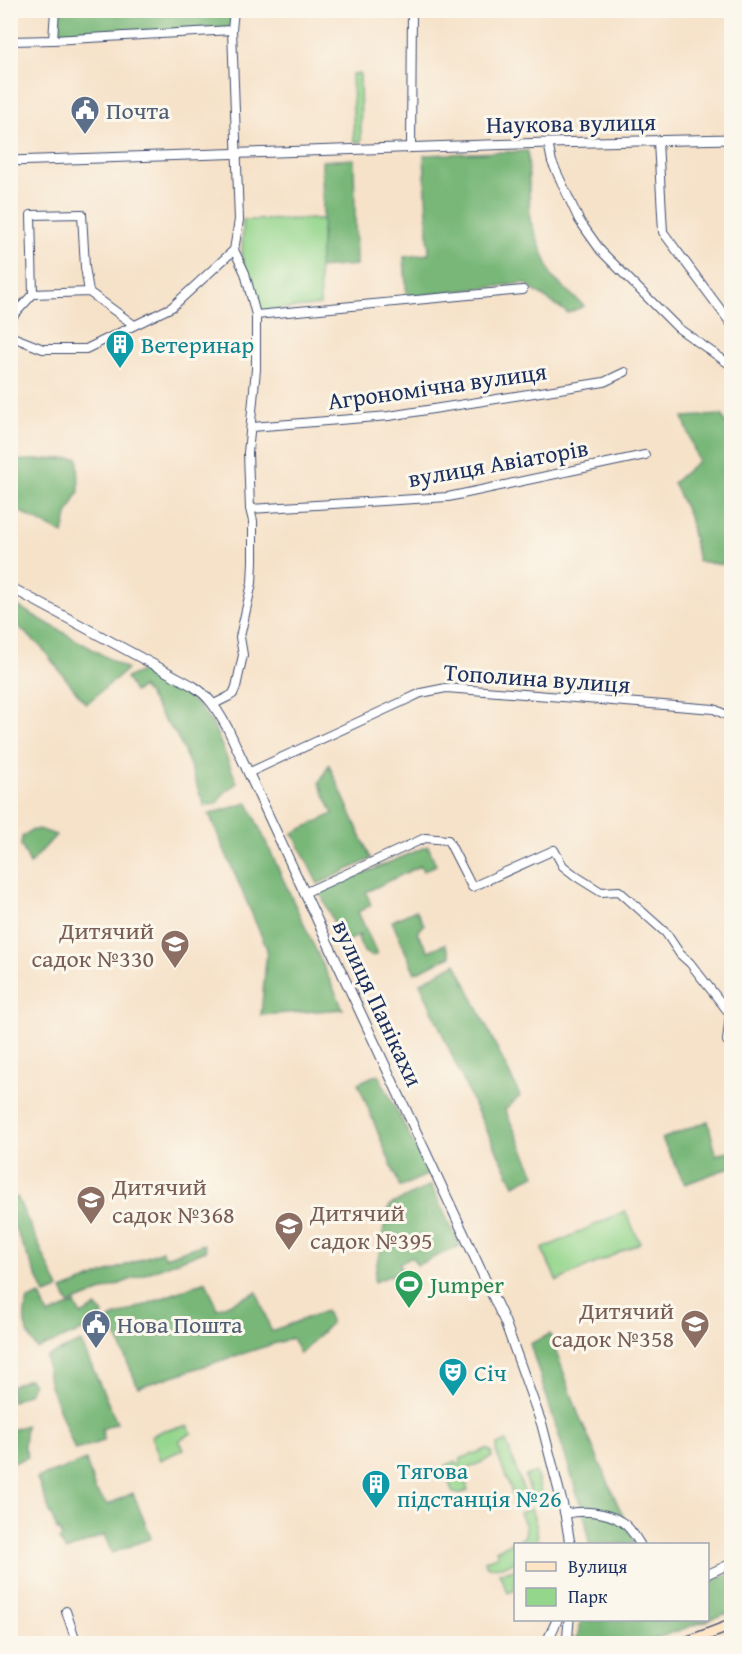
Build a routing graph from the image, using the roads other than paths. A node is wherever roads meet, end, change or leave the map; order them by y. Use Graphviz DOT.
graph roads {
  1 [pos="55,10"];
  2 [pos="234,10"];
  3 [pos="412,10"];
  4 [pos="232,30"];
  5 [pos="10,40"];
  6 [pos="53,40"];
  7 [pos="732,139"];
  8 [pos="658,141"];
  9 [pos="548,143"];
  10 [pos="411,147"];
  11 [pos="235,154"];
  12 [pos="10,161"];
  13 [pos="234,250"];
  14 [pos="523,290"];
  15 [pos="90,292"];
  16 [pos="33,294"];
  17 [pos="256,315"];
  18 [pos="10,319"];
  19 [pos="134,325"];
  20 [pos="732,325"];
  21 [pos="10,336"];
  22 [pos="732,366"];
  23 [pos="625,372"];
  24 [pos="252,427"];
  25 [pos="645,455"];
  26 [pos="250,509"];
  27 [pos="10,587"];
  28 [pos="214,704"];
  29 [pos="732,718"];
  30 [pos="248,773"];
  31 [pos="304,893"];
  32 [pos="732,1045"];
  33 [pos="565,1514"];
  34 [pos="570,1543"];
  35 [pos="639,1543"];
  36 [pos="732,1563"];
  37 [pos="709,1574"];
  38 [pos="66,1611"];
  39 [pos="557,1621"];
  40 [pos="569,1621"];
  41 [pos="732,1625"];
  42 [pos="77,1644"];
  43 [pos="546,1644"];
  44 [pos="567,1644"];
  45 [pos="682,1644"];
  1 -- 6 [label="street"];
  2 -- 4 [label="street"];
  3 -- 10 [label="street"];
  4 -- 6 [label="street"];
  4 -- 11 [label="street"];
  5 -- 6 [label="street"];
  7 -- 8 [label="street, Наукова вулиця"];
  8 -- 9 [label="street, Наукова вулиця"];
  8 -- 20 [label="street"];
  9 -- 10 [label="street, Наукова вулиця"];
  9 -- 22 [label="street"];
  10 -- 11 [label="street, Наукова вулиця"];
  11 -- 12 [label="street, Наукова вулиця"];
  11 -- 13 [label="street"];
  13 -- 17 [label="street"];
  13 -- 19 [label="street"];
  14 -- 17 [label="street"];
  15 -- 16 [label="street"];
  15 -- 16 [label="street"];
  15 -- 19 [label="street"];
  16 -- 18 [label="street"];
  17 -- 24 [label="street"];
  19 -- 21 [label="street"];
  23 -- 24 [label="street, Агрономічна вулиця"];
  24 -- 26 [label="street"];
  25 -- 26 [label="street, вулиця Авіаторів"];
  26 -- 28 [label="street"];
  27 -- 28 [label="street, вулиця Панікахи"];
  28 -- 30 [label="street, вулиця Панікахи"];
  29 -- 30 [label="street, Тополина вулиця"];
  30 -- 31 [label="street, вулиця Панікахи"];
  31 -- 32 [label="street"];
  31 -- 33 [label="street, вулиця Панікахи"];
  33 -- 34 [label="street, вулиця Панікахи"];
  33 -- 35 [label="street"];
  36 -- 37 [label="street"];
  38 -- 42 [label="street"];
  39 -- 43 [label="street"];
  40 -- 44 [label="street"];
  41 -- 45 [label="main road"];
}
